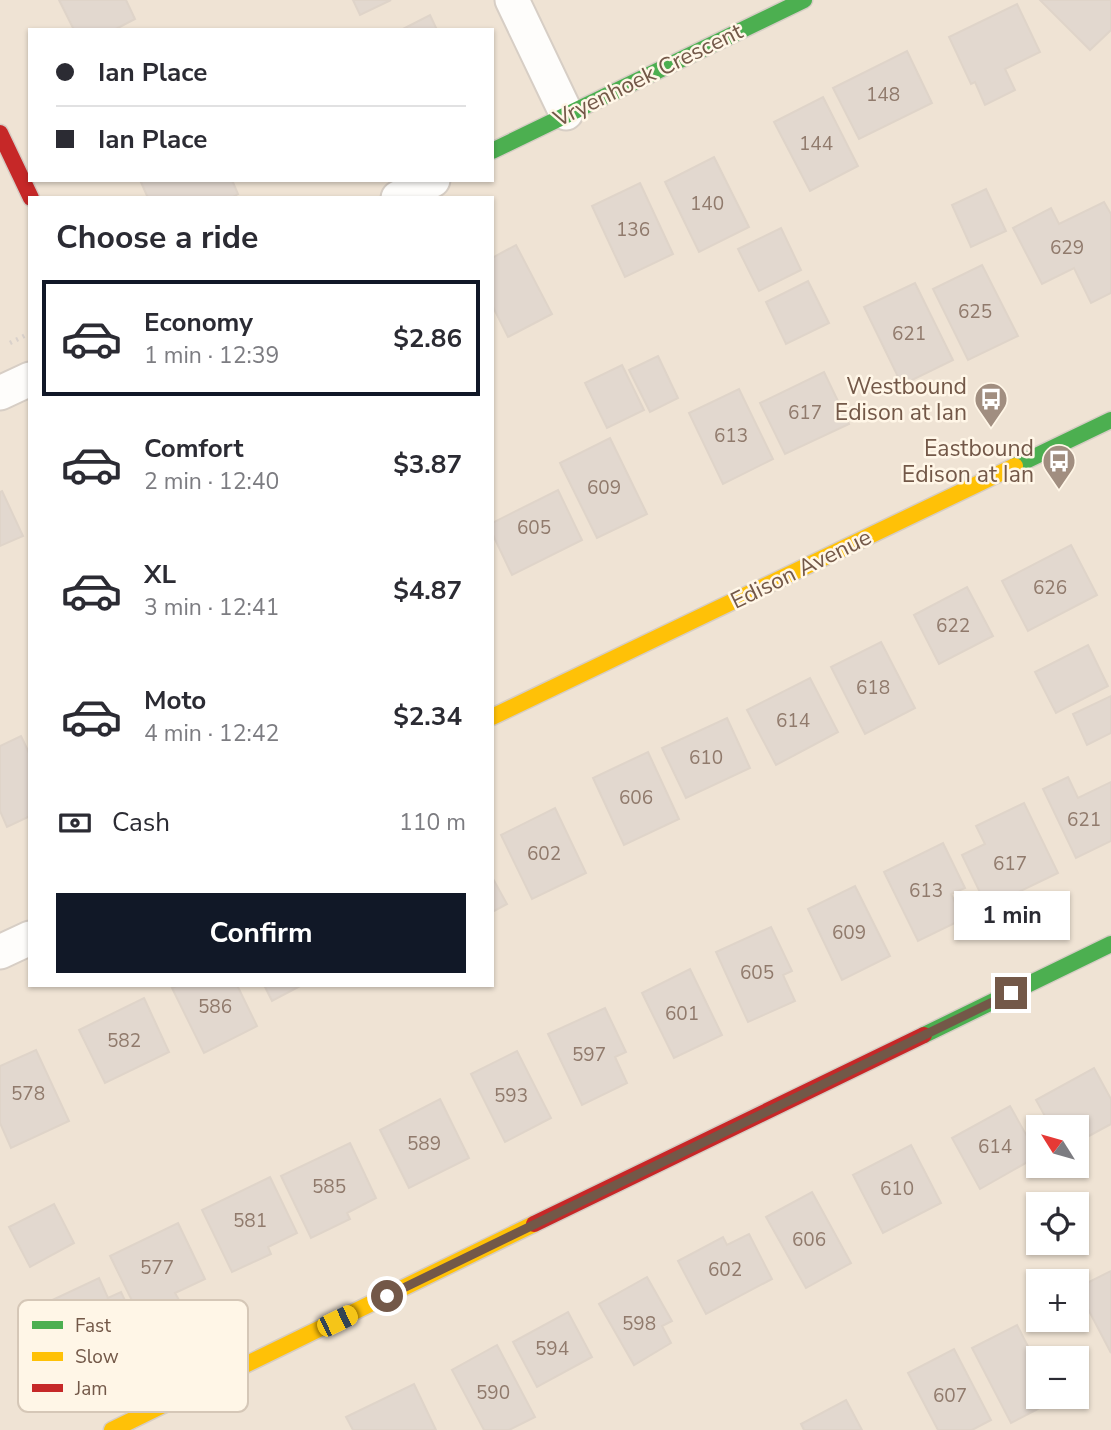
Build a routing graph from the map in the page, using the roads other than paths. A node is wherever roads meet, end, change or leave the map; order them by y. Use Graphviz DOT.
graph roads {
  1 [pos="512,0"];
  2 [pos="804,0"];
  3 [pos="566,113"];
  4 [pos="0,133"];
  5 [pos="494,149"];
  6 [pos="429,182"];
  7 [pos="30,196"];
  8 [pos="402,196"];
  9 [pos="28,380"];
  10 [pos="0,393"];
  11 [pos="1111,422"];
  12 [pos="494,716"];
  13 [pos="28,939"];
  14 [pos="1111,944"];
  15 [pos="0,953"];
  16 [pos="248,1364"];
  17 [pos="149,1412"];
  18 [pos="112,1430"];
  1 -- 3 [label="street"];
  2 -- 3 [label="street, Vryenhoek Crescent"];
  3 -- 5 [label="street, Vryenhoek Crescent"];
  4 -- 7 [label="street"];
  6 -- 8 [label="street"];
  9 -- 10 [label="street"];
  11 -- 12 [label="street, Edison Avenue"];
  13 -- 15 [label="street"];
  14 -- 16 [label="street"];
  17 -- 18 [label="street"];
}
